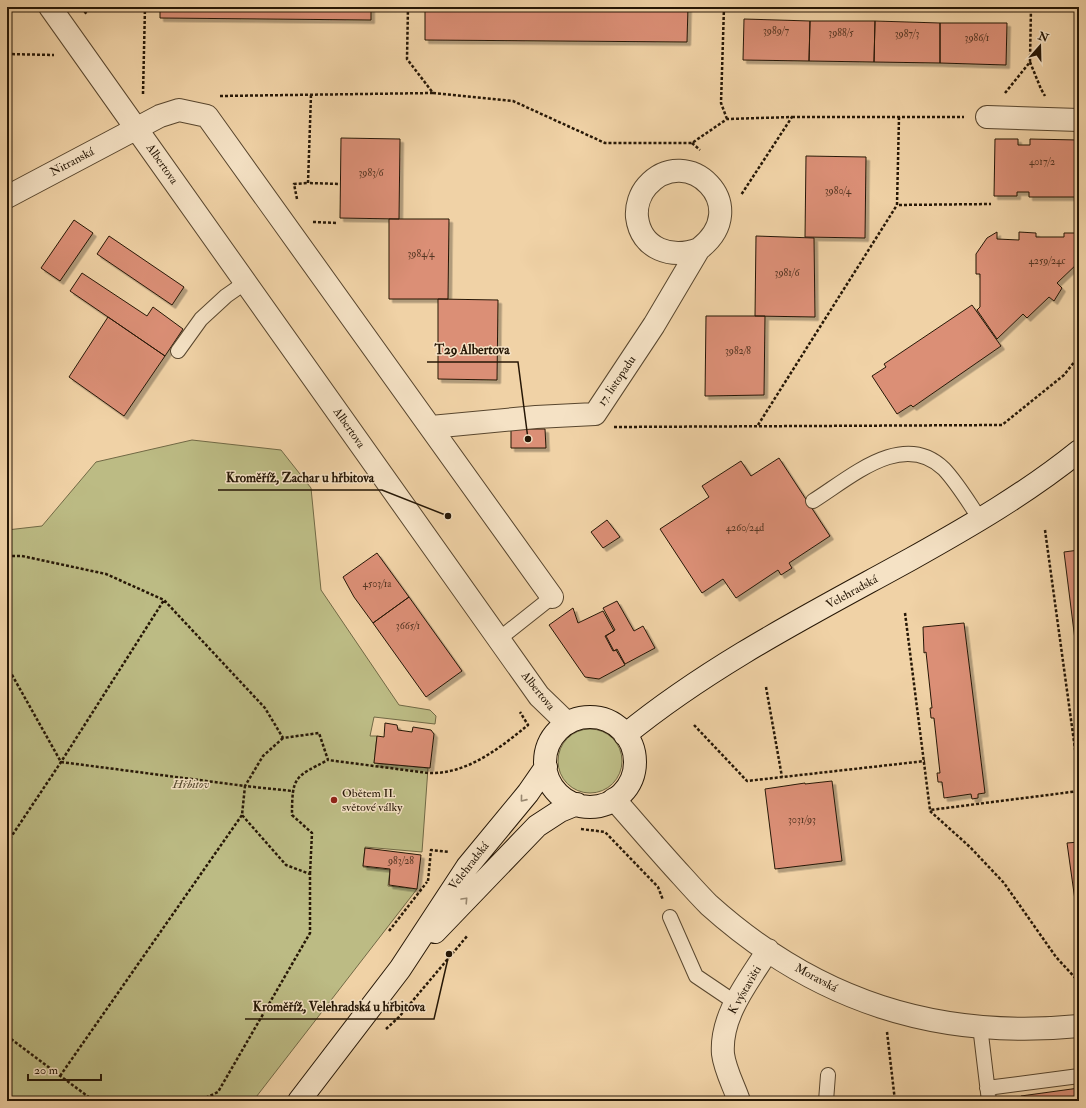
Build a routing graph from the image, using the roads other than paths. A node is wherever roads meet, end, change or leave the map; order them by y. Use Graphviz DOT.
graph roads {
  1 [pos="50,7"];
  2 [pos="987,116"];
  3 [pos="1071,120"];
  4 [pos="137,128"];
  5 [pos="7,197"];
  6 [pos="699,249"];
  7 [pos="246,282"];
  8 [pos="178,352"];
  9 [pos="431,427"];
  10 [pos="1079,451"];
  11 [pos="813,501"];
  12 [pos="980,519"];
  13 [pos="552,597"];
  14 [pos="499,639"];
  15 [pos="567,723"];
  16 [pos="625,735"];
  17 [pos="546,767"];
  18 [pos="614,799"];
  19 [pos="577,804"];
  20 [pos="670,917"];
  21 [pos="768,950"];
  22 [pos="400,969"];
  23 [pos="736,1003"];
  24 [pos="980,1026"];
  25 [pos="1079,1026"];
  26 [pos="828,1075"];
  27 [pos="1079,1076"];
  28 [pos="988,1094"];
  29 [pos="299,1101"];
  30 [pos="740,1101"];
  31 [pos="826,1101"];
  1 -- 4 [label="street, Albertova"];
  2 -- 3 [label="street"];
  4 -- 5 [label="street, Nitranská"];
  4 -- 7 [label="street, Albertova"];
  4 -- 9 [label="street"];
  6 -- 6 [label="street, 17. listopadu"];
  6 -- 9 [label="street, 17. listopadu"];
  7 -- 8 [label="lane"];
  7 -- 14 [label="street, Albertova"];
  9 -- 13 [label="street"];
  10 -- 12 [label="street, Velehradská"];
  11 -- 12 [label="lane"];
  12 -- 16 [label="street, Velehradská"];
  13 -- 14 [label="lane"];
  14 -- 15 [label="street, Albertova"];
  15 -- 16 [label="street, Velehradská"];
  15 -- 17 [label="street, Velehradská"];
  16 -- 18 [label="street, Velehradská"];
  17 -- 19 [label="street, Velehradská"];
  17 -- 22 [label="street, Velehradská, one-way"];
  18 -- 19 [label="street, Velehradská"];
  18 -- 21 [label="street, Moravská"];
  22 -- 19 [label="street, Velehradská, one-way"];
  20 -- 23 [label="lane"];
  21 -- 23 [label="street, K výstavišti"];
  21 -- 24 [label="street, Moravská"];
  22 -- 29 [label="street, Velehradská"];
  23 -- 30 [label="street, K výstavišti"];
  24 -- 25 [label="street, Moravská"];
  24 -- 28 [label="lane"];
  26 -- 31 [label="lane"];
  27 -- 28 [label="lane"];
}
